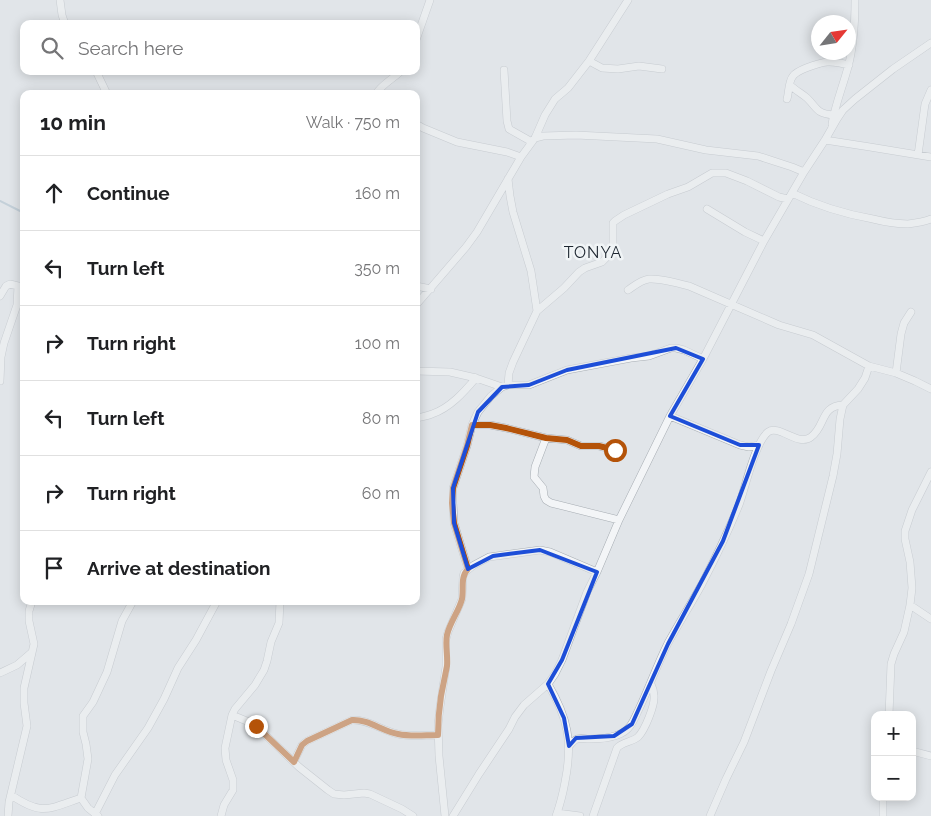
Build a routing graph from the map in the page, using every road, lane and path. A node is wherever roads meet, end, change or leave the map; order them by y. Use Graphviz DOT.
graph roads {
  1 [pos="60,0"];
  2 [pos="430,0"];
  3 [pos="628,0"];
  4 [pos="855,0"];
  5 [pos="64,20"];
  6 [pos="420,29"];
  7 [pos="931,43"];
  8 [pos="589,61"];
  9 [pos="849,64"];
  10 [pos="662,69"];
  11 [pos="504,70"];
  12 [pos="98,75"];
  13 [pos="397,75"];
  14 [pos="790,85"];
  15 [pos="105,90"];
  16 [pos="379,90"];
  17 [pos="931,90"];
  18 [pos="787,99"];
  19 [pos="833,115"];
  20 [pos="420,126"];
  21 [pos="831,129"];
  22 [pos="533,140"];
  23 [pos="825,140"];
  24 [pos="918,155"];
  25 [pos="521,157"];
  26 [pos="931,157"];
  27 [pos="804,172"];
  28 [pos="508,179"];
  29 [pos="790,196"];
  30 [pos="707,209"];
  31 [pos="931,219"];
  32 [pos="764,241"];
  33 [pos="18,286"];
  34 [pos="420,287"];
  35 [pos="431,289"];
  36 [pos="628,290"];
  37 [pos="0,296"];
  38 [pos="420,301"];
  39 [pos="732,305"];
  40 [pos="537,311"];
  41 [pos="911,312"];
  42 [pos="703,359"];
  43 [pos="869,366"];
  44 [pos="420,370"];
  45 [pos="896,374"];
  46 [pos="476,378"];
  47 [pos="0,381"];
  48 [pos="505,386"];
  49 [pos="931,389"];
  50 [pos="844,405"];
  51 [pos="670,416"];
  52 [pos="420,417"];
  53 [pos="472,425"];
  54 [pos="546,438"];
  55 [pos="759,445"];
  56 [pos="615,450"];
  57 [pos="931,472"];
  58 [pos="619,520"];
  59 [pos="468,569"];
  60 [pos="596,572"];
  61 [pos="31,605"];
  62 [pos="131,605"];
  63 [pos="215,605"];
  64 [pos="280,605"];
  65 [pos="910,605"];
  66 [pos="931,619"];
  67 [pos="33,652"];
  68 [pos="0,672"];
  69 [pos="548,684"];
  70 [pos="650,684"];
  71 [pos="889,711"];
  72 [pos="232,715"];
  73 [pos="438,735"];
  74 [pos="569,746"];
  75 [pos="916,752"];
  76 [pos="931,756"];
  77 [pos="294,762"];
  78 [pos="11,795"];
  79 [pos="81,798"];
  80 [pos="883,801"];
  81 [pos="556,814"];
  82 [pos="6,815"];
  83 [pos="96,815"];
  84 [pos="221,816"];
  85 [pos="412,816"];
  86 [pos="445,816"];
  87 [pos="453,816"];
  88 [pos="580,816"];
  89 [pos="593,816"];
  90 [pos="710,816"];
  91 [pos="883,816"];
  1 -- 5 [label="street"];
  2 -- 6 [label="street"];
  3 -- 8 [label="street"];
  4 -- 9 [label="street"];
  7 -- 21 [label="street"];
  8 -- 10 [label="street"];
  8 -- 22 [label="street"];
  9 -- 14 [label="street"];
  9 -- 19 [label="street"];
  11 -- 22 [label="street"];
  12 -- 15 [label="street"];
  13 -- 16 [label="street"];
  14 -- 18 [label="street"];
  14 -- 19 [label="street"];
  17 -- 24 [label="street"];
  19 -- 21 [label="street"];
  20 -- 25 [label="street"];
  21 -- 23 [label="street"];
  22 -- 25 [label="street"];
  22 -- 27 [label="street"];
  23 -- 24 [label="street"];
  23 -- 27 [label="street"];
  24 -- 26 [label="street"];
  25 -- 28 [label="street"];
  27 -- 29 [label="street"];
  28 -- 35 [label="street"];
  28 -- 40 [label="street"];
  29 -- 31 [label="street"];
  29 -- 32 [label="street"];
  29 -- 40 [label="street"];
  30 -- 32 [label="street"];
  32 -- 39 [label="street"];
  33 -- 37 [label="street"];
  33 -- 47 [label="street"];
  34 -- 35 [label="street"];
  35 -- 38 [label="street"];
  36 -- 39 [label="street"];
  39 -- 42 [label="street"];
  39 -- 43 [label="street"];
  40 -- 48 [label="street"];
  41 -- 45 [label="street"];
  42 -- 48 [label="street"];
  42 -- 51 [label="street"];
  43 -- 45 [label="street"];
  43 -- 50 [label="street"];
  44 -- 46 [label="street"];
  45 -- 49 [label="street"];
  46 -- 48 [label="street"];
  46 -- 52 [label="street"];
  48 -- 53 [label="street"];
  50 -- 55 [label="street"];
  50 -- 90 [label="street"];
  51 -- 55 [label="street"];
  51 -- 58 [label="street"];
  53 -- 54 [label="street"];
  53 -- 59 [label="street"];
  54 -- 56 [label="street"];
  54 -- 58 [label="street"];
  55 -- 70 [label="street"];
  57 -- 65 [label="street"];
  58 -- 60 [label="street"];
  59 -- 60 [label="street"];
  59 -- 73 [label="street"];
  60 -- 69 [label="street"];
  61 -- 67 [label="street"];
  62 -- 79 [label="street"];
  63 -- 83 [label="street"];
  64 -- 72 [label="street"];
  65 -- 66 [label="street"];
  65 -- 71 [label="street"];
  67 -- 68 [label="street"];
  67 -- 78 [label="street"];
  69 -- 74 [label="street"];
  69 -- 87 [label="street"];
  70 -- 74 [label="street"];
  70 -- 89 [label="street"];
  72 -- 77 [label="street"];
  72 -- 84 [label="street"];
  73 -- 77 [label="street"];
  73 -- 86 [label="street"];
  74 -- 81 [label="street"];
  75 -- 76 [label="street"];
  77 -- 85 [label="street"];
  78 -- 79 [label="street"];
  78 -- 82 [label="street"];
  79 -- 83 [label="street"];
  80 -- 91 [label="street"];
  81 -- 88 [label="street"];
}
